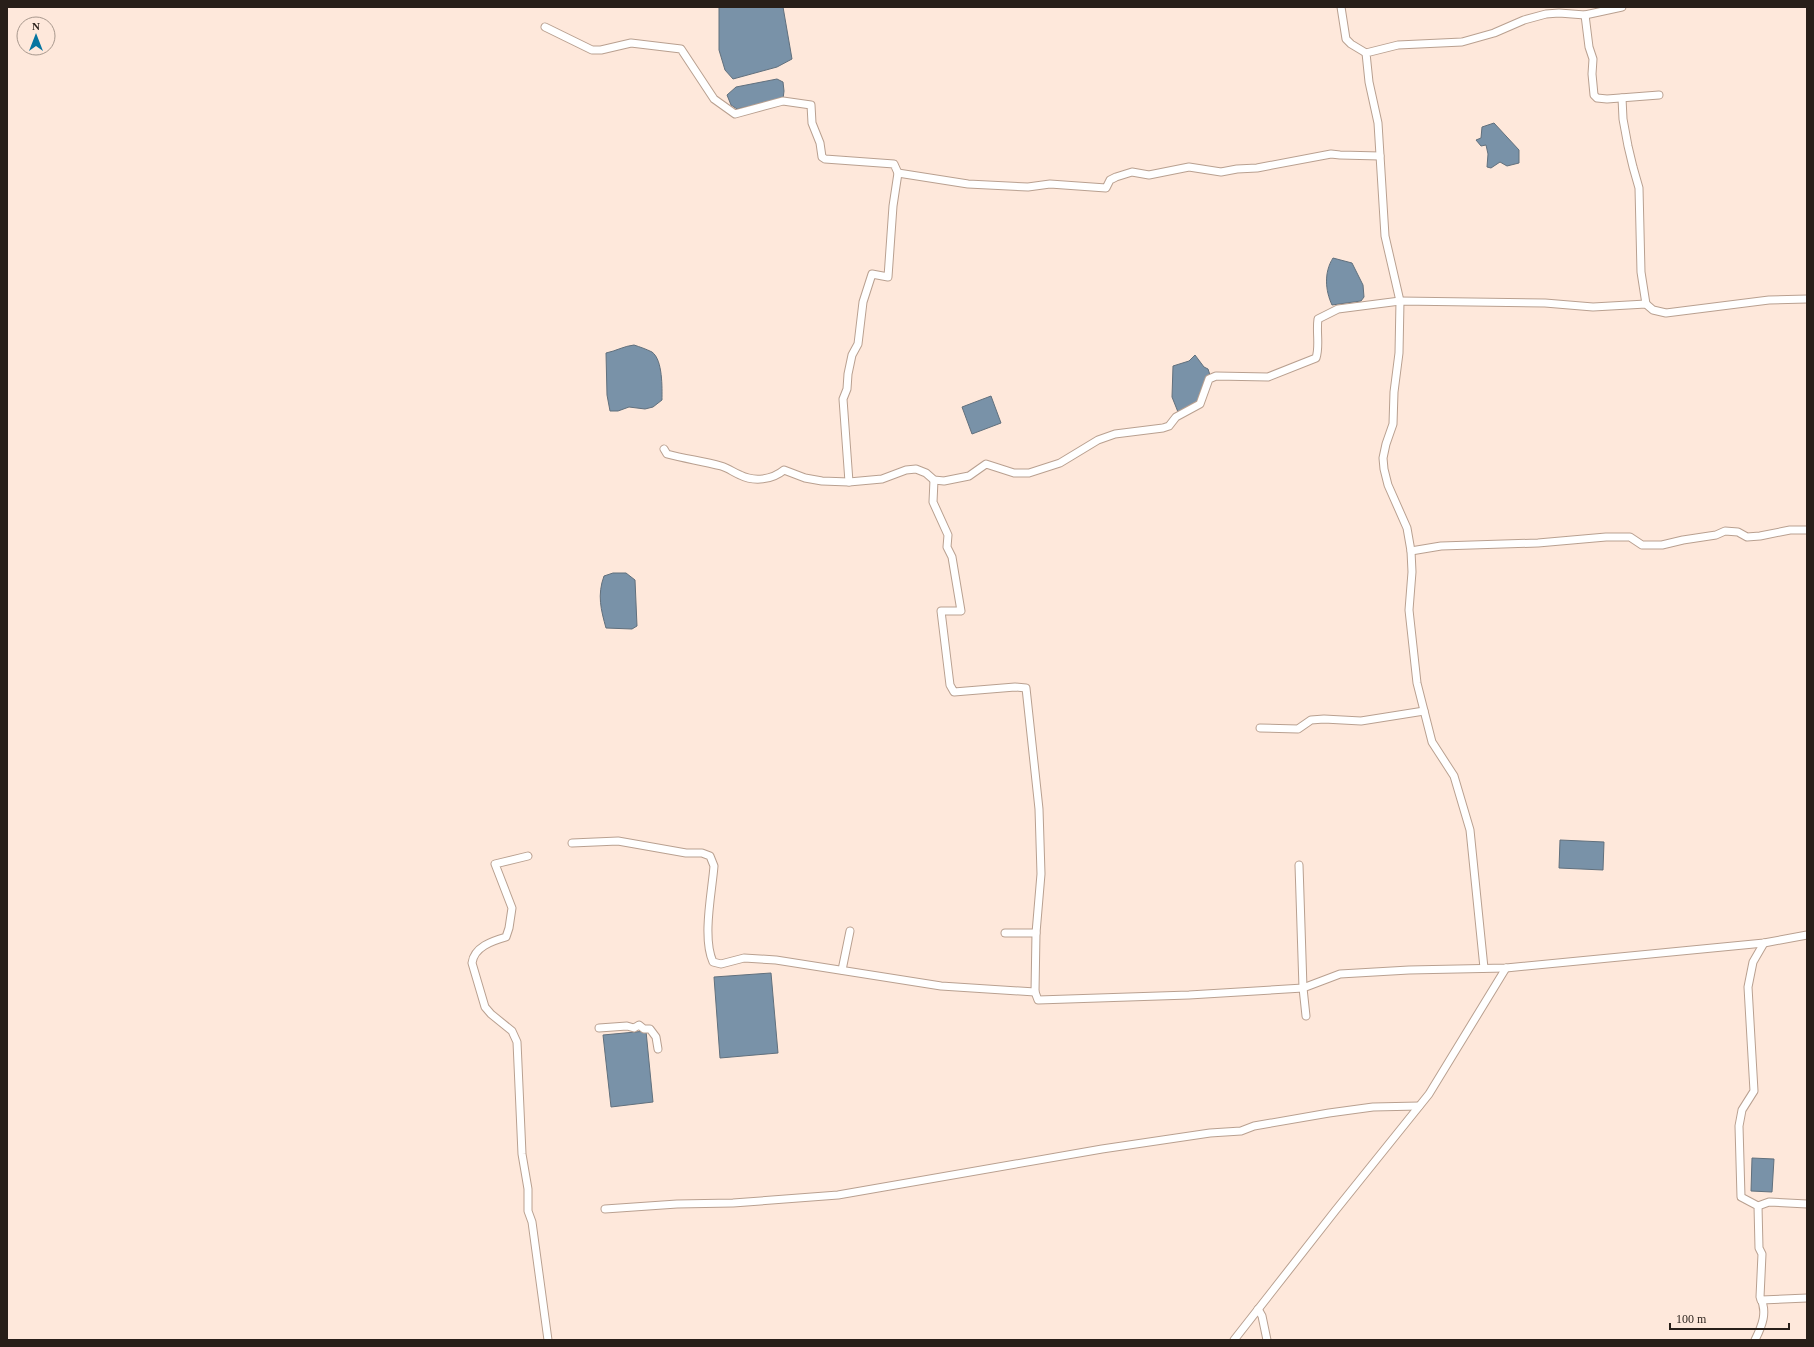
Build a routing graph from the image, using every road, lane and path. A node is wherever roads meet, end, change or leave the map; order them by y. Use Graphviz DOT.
graph roads {
  1 [pos="1342,7"];
  2 [pos="1622,7"];
  3 [pos="1597,10"];
  4 [pos="1585,15"];
  5 [pos="545,28"];
  6 [pos="1366,53"];
  7 [pos="1660,95"];
  8 [pos="1622,98"];
  9 [pos="1380,156"];
  10 [pos="898,173"];
  11 [pos="1807,299"];
  12 [pos="1400,301"];
  13 [pos="1646,304"];
  14 [pos="664,449"];
  15 [pos="934,480"];
  16 [pos="849,482"];
  17 [pos="1807,530"];
  18 [pos="1411,551"];
  19 [pos="1424,712"];
  20 [pos="1260,728"];
  21 [pos="572,842"];
  22 [pos="528,856"];
  23 [pos="1299,865"];
  24 [pos="850,931"];
  25 [pos="1004,933"];
  26 [pos="1036,933"];
  27 [pos="1807,935"];
  28 [pos="1764,943"];
  29 [pos="1484,968"];
  30 [pos="1506,968"];
  31 [pos="842,970"];
  32 [pos="1303,988"];
  33 [pos="1036,992"];
  34 [pos="1306,1016"];
  35 [pos="599,1028"];
  36 [pos="658,1049"];
  37 [pos="1419,1106"];
  38 [pos="1807,1204"];
  39 [pos="1758,1206"];
  40 [pos="605,1209"];
  41 [pos="1807,1298"];
  42 [pos="1761,1300"];
  43 [pos="1258,1308"];
  44 [pos="548,1340"];
  45 [pos="1234,1340"];
  46 [pos="1267,1340"];
  47 [pos="1755,1340"];
  1 -- 6 [label="street"];
  2 -- 3 [label="street"];
  3 -- 4 [label="street"];
  4 -- 6 [label="street"];
  4 -- 8 [label="street"];
  5 -- 10 [label="street"];
  6 -- 9 [label="street"];
  7 -- 8 [label="street"];
  8 -- 13 [label="street"];
  9 -- 10 [label="street"];
  9 -- 12 [label="street"];
  10 -- 16 [label="street"];
  11 -- 13 [label="street"];
  12 -- 13 [label="street"];
  12 -- 15 [label="street"];
  12 -- 18 [label="street"];
  14 -- 16 [label="street"];
  15 -- 16 [label="street"];
  15 -- 26 [label="street"];
  17 -- 18 [label="street"];
  18 -- 19 [label="street"];
  19 -- 20 [label="street"];
  19 -- 29 [label="street"];
  21 -- 31 [label="street"];
  22 -- 44 [label="street"];
  23 -- 32 [label="street"];
  24 -- 31 [label="street"];
  25 -- 26 [label="street"];
  26 -- 33 [label="street"];
  27 -- 28 [label="street"];
  28 -- 30 [label="street"];
  28 -- 39 [label="street"];
  29 -- 30 [label="street"];
  29 -- 32 [label="street"];
  30 -- 37 [label="street"];
  31 -- 33 [label="street"];
  32 -- 33 [label="street"];
  32 -- 34 [label="street"];
  35 -- 36 [label="street"];
  37 -- 40 [label="street"];
  37 -- 43 [label="street"];
  38 -- 39 [label="street"];
  39 -- 42 [label="street"];
  41 -- 42 [label="street"];
  42 -- 47 [label="street"];
  43 -- 45 [label="street"];
  43 -- 46 [label="street"];
}
